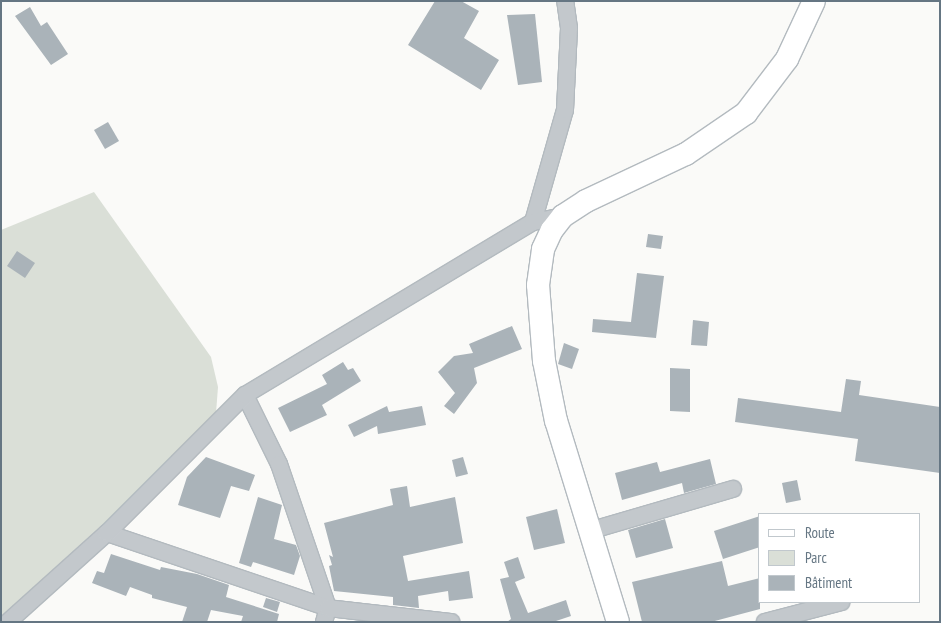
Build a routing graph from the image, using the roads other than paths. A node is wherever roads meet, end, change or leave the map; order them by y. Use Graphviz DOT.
graph roads {
  1 [pos="565,1"];
  2 [pos="814,1"];
  3 [pos="563,216"];
  4 [pos="533,222"];
  5 [pos="245,395"];
  6 [pos="733,489"];
  7 [pos="589,531"];
  8 [pos="107,533"];
  9 [pos="837,603"];
  10 [pos="326,615"];
  11 [pos="8,622"];
  12 [pos="451,622"];
  13 [pos="618,622"];
  14 [pos="765,622"];
  1 -- 4 [label="street"];
  2 -- 3 [label="street"];
  3 -- 4 [label="street"];
  3 -- 7 [label="street"];
  4 -- 5 [label="street"];
  5 -- 8 [label="street"];
  5 -- 10 [label="street"];
  6 -- 7 [label="street"];
  7 -- 13 [label="street"];
  8 -- 10 [label="street"];
  8 -- 11 [label="street"];
  9 -- 14 [label="street"];
  10 -- 12 [label="street"];
}
